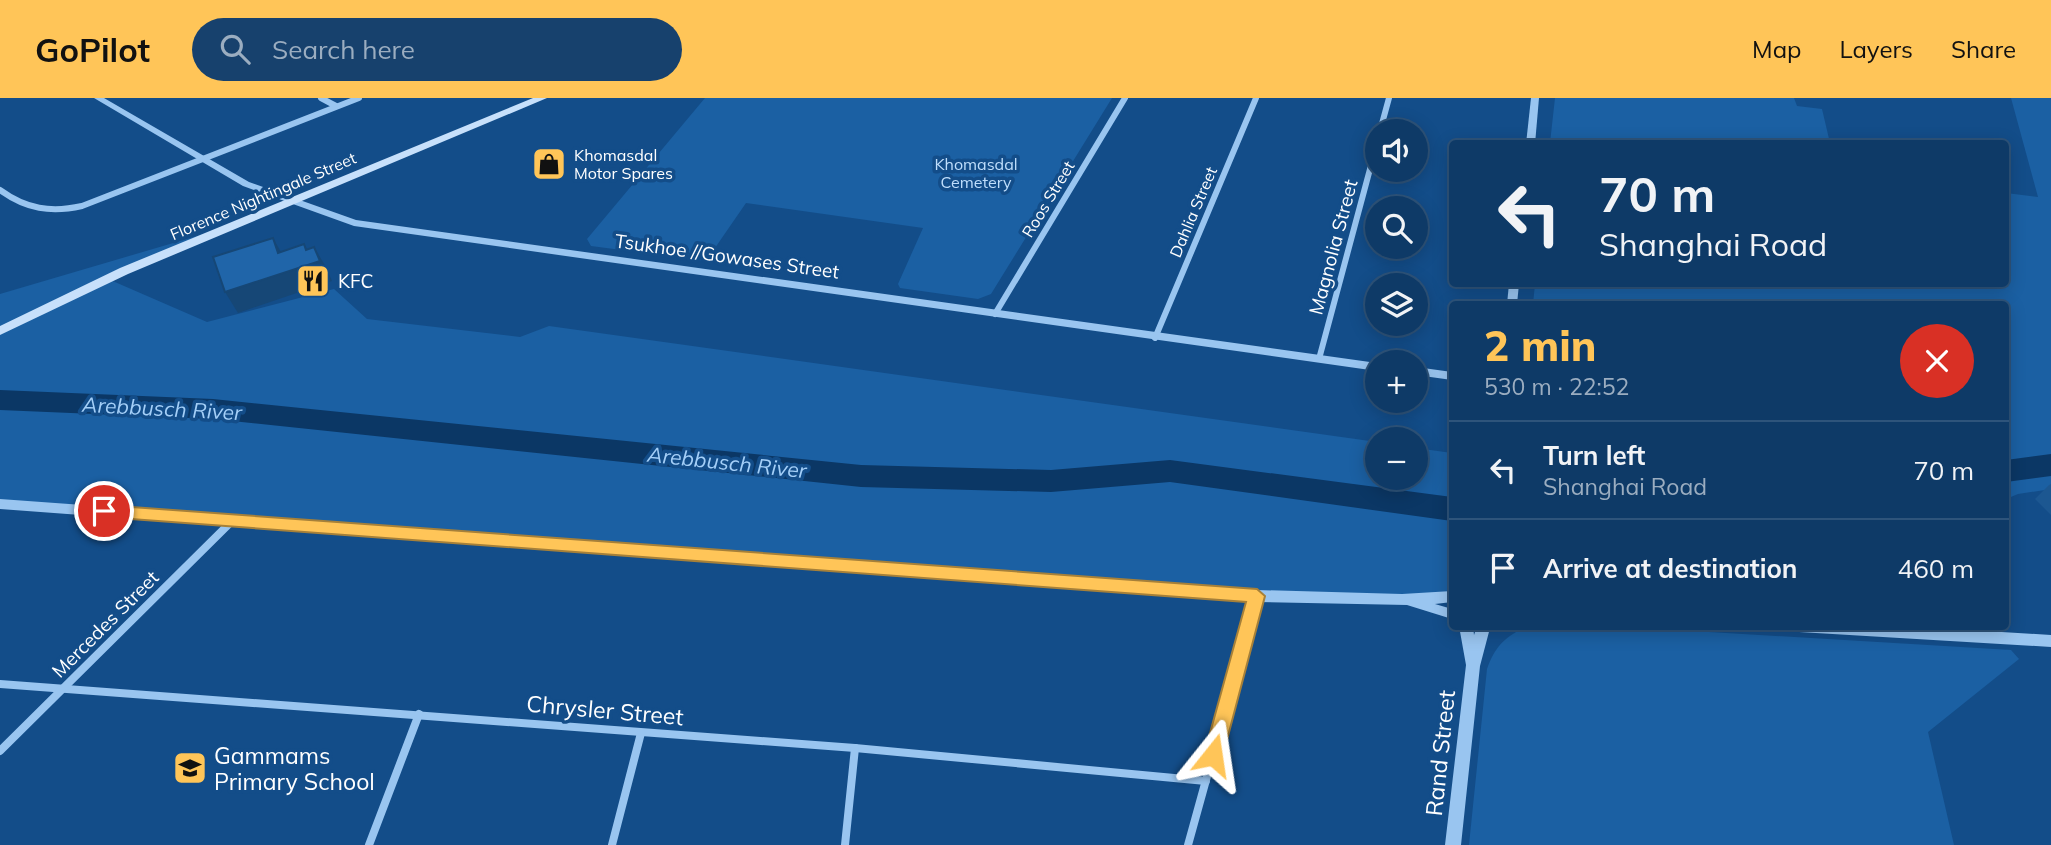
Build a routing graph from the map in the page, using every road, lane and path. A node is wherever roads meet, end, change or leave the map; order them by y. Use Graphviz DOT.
graph roads {
  1 [pos="98,98"];
  2 [pos="321,98"];
  3 [pos="359,98"];
  4 [pos="542,98"];
  5 [pos="1125,98"];
  6 [pos="1256,98"];
  7 [pos="1390,98"];
  8 [pos="1535,98"];
  9 [pos="337,106"];
  10 [pos="1384,119"];
  11 [pos="1530,140"];
  12 [pos="202,161"];
  13 [pos="1367,182"];
  14 [pos="0,190"];
  15 [pos="287,201"];
  16 [pos="995,314"];
  17 [pos="0,331"];
  18 [pos="1155,338"];
  19 [pos="1319,359"];
  20 [pos="1365,365"];
  21 [pos="1428,373"];
  22 [pos="1449,376"];
  23 [pos="0,504"];
  24 [pos="233,520"];
  25 [pos="1257,596"];
  26 [pos="1449,597"];
  27 [pos="1402,600"];
  28 [pos="1449,613"];
  29 [pos="1467,630"];
  30 [pos="1484,630"];
  31 [pos="1866,630"];
  32 [pos="2051,641"];
  33 [pos="1473,666"];
  34 [pos="0,684"];
  35 [pos="60,691"];
  36 [pos="419,714"];
  37 [pos="641,733"];
  38 [pos="855,748"];
  39 [pos="0,751"];
  40 [pos="1206,781"];
  41 [pos="369,845"];
  42 [pos="612,845"];
  43 [pos="845,845"];
  44 [pos="1188,845"];
  45 [pos="1453,845"];
  1 -- 12 [label="street, Tsukhoe //Gowases Street"];
  2 -- 9 [label="street"];
  3 -- 9 [label="street"];
  4 -- 15 [label="main road, Florence Nightingale Street"];
  5 -- 16 [label="street, Roos Street"];
  6 -- 18 [label="street, Dahlia Street"];
  7 -- 10 [label="street"];
  8 -- 11 [label="street"];
  9 -- 12 [label="street"];
  12 -- 14 [label="street"];
  12 -- 15 [label="street, Tsukhoe //Gowases Street"];
  13 -- 19 [label="street, Magnolia Street"];
  15 -- 16 [label="street, Tsukhoe //Gowases Street"];
  15 -- 17 [label="main road, Florence Nightingale Street"];
  16 -- 18 [label="street, Tsukhoe //Gowases Street"];
  18 -- 19 [label="street, Tsukhoe //Gowases Street"];
  19 -- 20 [label="street, Tsukhoe //Gowases Street"];
  21 -- 22 [label="street"];
  23 -- 24 [label="street"];
  24 -- 25 [label="street"];
  24 -- 35 [label="street, Mercedes Street"];
  25 -- 27 [label="street"];
  25 -- 40 [label="street"];
  26 -- 27 [label="street"];
  27 -- 28 [label="street"];
  29 -- 33 [label="street, Rand Street"];
  30 -- 33 [label="street, Rand Street"];
  31 -- 32 [label="street"];
  33 -- 45 [label="street, Rand Street"];
  34 -- 35 [label="street, Chrysler Street"];
  35 -- 36 [label="street, Chrysler Street"];
  35 -- 39 [label="street, Mercedes Street"];
  36 -- 37 [label="street, Chrysler Street"];
  36 -- 41 [label="street"];
  37 -- 38 [label="street, Chrysler Street"];
  37 -- 42 [label="street"];
  38 -- 40 [label="street, Chrysler Street"];
  38 -- 43 [label="street"];
  40 -- 44 [label="street"];
}
